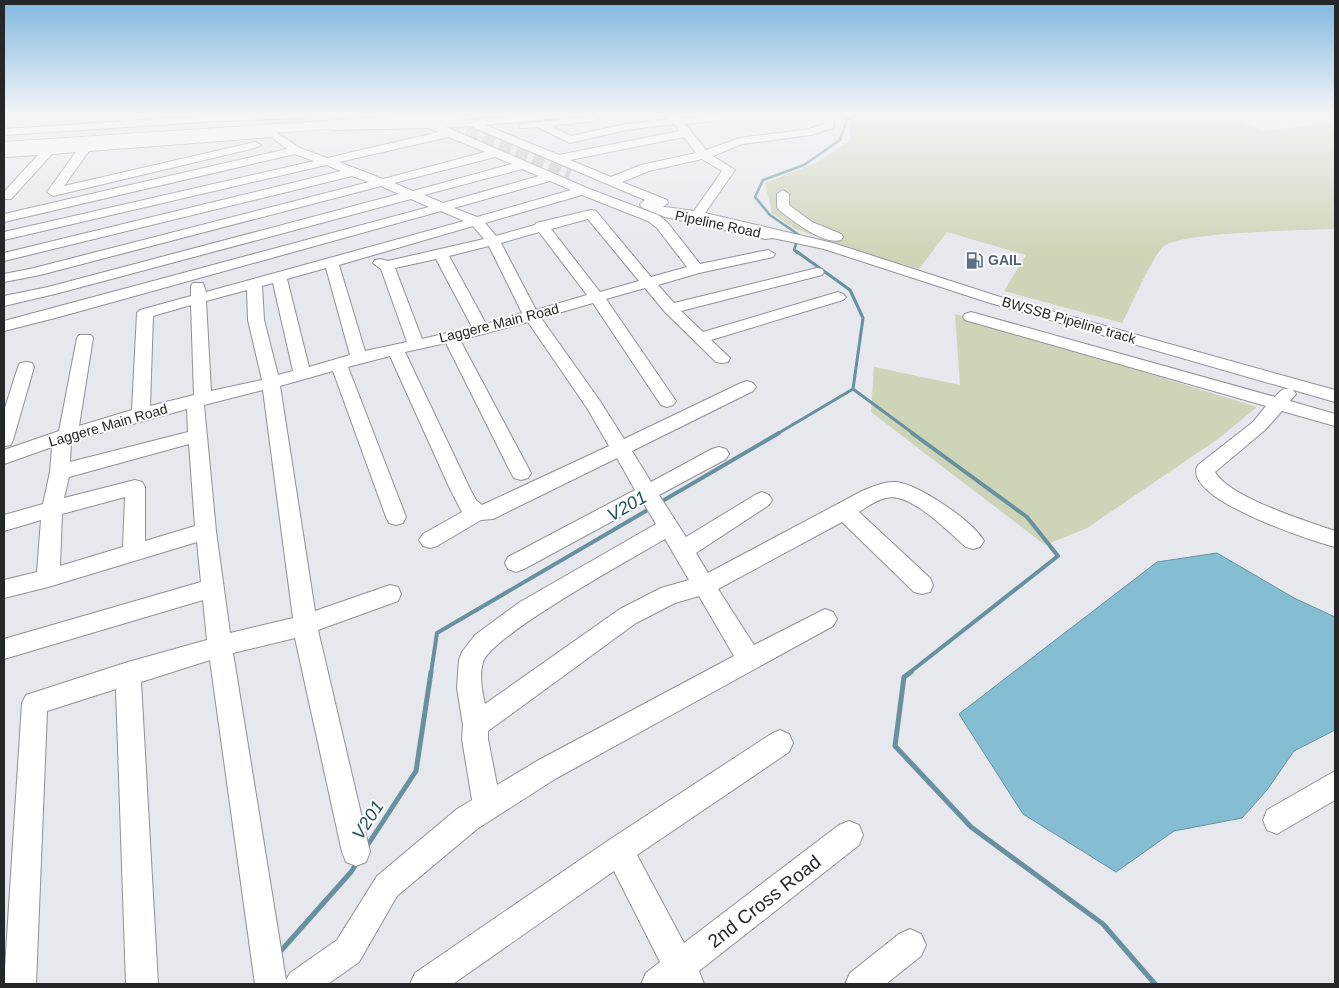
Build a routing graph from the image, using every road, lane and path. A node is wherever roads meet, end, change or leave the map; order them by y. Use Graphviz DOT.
graph roads {
  1 [pos="39,161"];
  2 [pos="75,161"];
  3 [pos="177,161"];
  4 [pos="248,161"];
  5 [pos="330,161"];
  6 [pos="465,161"];
  7 [pos="515,161"];
  8 [pos="564,161"];
  9 [pos="635,161"];
  10 [pos="676,161"];
  11 [pos="714,161"];
  12 [pos="326,162"];
  13 [pos="524,165"];
  14 [pos="645,168"];
  15 [pos="352,172"];
  16 [pos="570,174"];
  17 [pos="551,177"];
  18 [pos="612,181"];
  19 [pos="383,183"];
  20 [pos="583,190"];
  21 [pos="783,194"];
  22 [pos="413,195"];
  23 [pos="6,196"];
  24 [pos="292,206"];
  25 [pos="444,207"];
  26 [pos="659,215"];
  27 [pos="697,215"];
  28 [pos="4,218"];
  29 [pos="476,221"];
  30 [pos="297,225"];
  31 [pos="541,226"];
  32 [pos="188,233"];
  33 [pos="773,234"];
  34 [pos="4,236"];
  35 [pos="805,240"];
  36 [pos="492,241"];
  37 [pos="832,241"];
  38 [pos="307,244"];
  39 [pos="193,252"];
  40 [pos="880,253"];
  41 [pos="441,254"];
  42 [pos="768,254"];
  43 [pos="4,257"];
  44 [pos="331,262"];
  45 [pos="315,267"];
  46 [pos="696,269"];
  47 [pos="817,272"];
  48 [pos="197,274"];
  49 [pos="279,277"];
  50 [pos="4,278"];
  51 [pos="648,282"];
  52 [pos="998,282"];
  53 [pos="254,284"];
  54 [pos="838,297"];
  55 [pos="200,298"];
  56 [pos="597,298"];
  57 [pos="992,299"];
  58 [pos="4,301"];
  59 [pos="670,308"];
  60 [pos="531,315"];
  61 [pos="971,317"];
  62 [pos="4,326"];
  63 [pos="481,330"];
  64 [pos="450,336"];
  65 [pos="85,338"];
  66 [pos="700,338"];
  67 [pos="416,344"];
  68 [pos="395,349"];
  69 [pos="359,358"];
  70 [pos="722,358"];
  71 [pos="339,365"];
  72 [pos="26,367"];
  73 [pos="302,374"];
  74 [pos="271,383"];
  75 [pos="747,387"];
  76 [pos="1335,396"];
  77 [pos="1283,398"];
  78 [pos="199,400"];
  79 [pos="667,401"];
  80 [pos="141,414"];
  81 [pos="1335,420"];
  82 [pos="197,436"];
  83 [pos="65,437"];
  84 [pos="4,440"];
  85 [pos="620,449"];
  86 [pos="720,454"];
  87 [pos="4,457"];
  88 [pos="60,472"];
  89 [pos="521,473"];
  90 [pos="648,493"];
  91 [pos="762,500"];
  92 [pos="52,509"];
  93 [pos="844,512"];
  94 [pos="477,513"];
  95 [pos="396,517"];
  96 [pos="4,523"];
  97 [pos="669,527"];
  98 [pos="206,531"];
  99 [pos="1335,539"];
  100 [pos="430,540"];
  101 [pos="973,541"];
  102 [pos="683,550"];
  103 [pos="134,553"];
  104 [pos="516,564"];
  105 [pos="48,578"];
  106 [pos="705,585"];
  107 [pos="922,585"];
  108 [pos="214,587"];
  109 [pos="4,589"];
  110 [pos="390,594"];
  111 [pos="825,619"];
  112 [pos="305,625"];
  113 [pos="221,646"];
  114 [pos="4,649"];
  115 [pos="749,659"];
  116 [pos="128,673"];
  117 [pos="476,725"];
  118 [pos="780,744"];
  119 [pos="1335,785"];
  120 [pos="487,806"];
  121 [pos="1277,820"];
  122 [pos="849,835"];
  123 [pos="619,850"];
  124 [pos="356,852"];
  125 [pos="910,945"];
  126 [pos="269,972"];
  127 [pos="674,979"];
  128 [pos="20,984"];
  129 [pos="142,984"];
  130 [pos="301,984"];
  131 [pos="426,984"];
  132 [pos="861,984"];
  1 -- 23 [label="street"];
  2 -- 3 [label="street"];
  4 -- 28 [label="street"];
  5 -- 12 [label="street"];
  6 -- 19 [label="street"];
  7 -- 13 [label="street"];
  8 -- 18 [label="street, Pipeline Road"];
  9 -- 14 [label="street"];
  10 -- 14 [label="street"];
  11 -- 27 [label="street"];
  12 -- 15 [label="street"];
  12 -- 34 [label="street"];
  13 -- 17 [label="street"];
  13 -- 22 [label="street"];
  14 -- 18 [label="street"];
  15 -- 19 [label="street"];
  15 -- 43 [label="street"];
  16 -- 26 [label="street"];
  17 -- 20 [label="street"];
  17 -- 25 [label="street"];
  18 -- 26 [label="street, Pipeline Road"];
  19 -- 22 [label="street"];
  19 -- 24 [label="street"];
  20 -- 26 [label="street"];
  20 -- 29 [label="street"];
  21 -- 37 [label="street"];
  22 -- 25 [label="street"];
  22 -- 30 [label="street"];
  24 -- 30 [label="street"];
  24 -- 32 [label="street"];
  25 -- 29 [label="street"];
  25 -- 38 [label="street"];
  26 -- 27 [label="street, Pipeline Road"];
  26 -- 33 [label="street, Pipeline Road"];
  26 -- 46 [label="street"];
  27 -- 33 [label="street, Pipeline Road"];
  29 -- 36 [label="street"];
  29 -- 44 [label="street"];
  30 -- 38 [label="street"];
  30 -- 39 [label="street"];
  31 -- 36 [label="street"];
  31 -- 51 [label="street"];
  31 -- 56 [label="street"];
  32 -- 39 [label="street"];
  32 -- 50 [label="street"];
  33 -- 35 [label="street, Pipeline Road"];
  35 -- 37 [label="street, BWSSB Pipeline track"];
  36 -- 41 [label="street"];
  36 -- 60 [label="street"];
  37 -- 40 [label="street"];
  37 -- 57 [label="street, BWSSB Pipeline track"];
  38 -- 45 [label="street"];
  38 -- 48 [label="street"];
  39 -- 48 [label="street"];
  39 -- 58 [label="street"];
  41 -- 63 [label="street"];
  41 -- 67 [label="street"];
  42 -- 46 [label="street, Laggere Main Road"];
  44 -- 45 [label="street"];
  44 -- 69 [label="street"];
  45 -- 49 [label="street"];
  46 -- 51 [label="street, Laggere Main Road"];
  47 -- 59 [label="street"];
  48 -- 55 [label="street"];
  48 -- 62 [label="street"];
  49 -- 53 [label="street"];
  49 -- 73 [label="street"];
  51 -- 56 [label="street, Laggere Main Road"];
  51 -- 59 [label="street"];
  52 -- 57 [label="street"];
  53 -- 55 [label="street"];
  53 -- 74 [label="street"];
  54 -- 66 [label="street"];
  55 -- 78 [label="street"];
  55 -- 80 [label="street"];
  56 -- 60 [label="street, Laggere Main Road"];
  56 -- 79 [label="street"];
  57 -- 76 [label="street, BWSSB Pipeline track"];
  59 -- 66 [label="street"];
  60 -- 63 [label="street, Laggere Main Road"];
  60 -- 85 [label="street"];
  61 -- 77 [label="street"];
  63 -- 64 [label="street, Laggere Main Road"];
  64 -- 67 [label="street, Laggere Main Road"];
  64 -- 89 [label="street"];
  65 -- 83 [label="street"];
  66 -- 70 [label="street"];
  67 -- 68 [label="street, Laggere Main Road"];
  68 -- 69 [label="street, Laggere Main Road"];
  68 -- 94 [label="street"];
  69 -- 71 [label="street, Laggere Main Road"];
  71 -- 73 [label="street, Laggere Main Road"];
  71 -- 95 [label="street"];
  72 -- 84 [label="street"];
  73 -- 74 [label="street, Laggere Main Road"];
  74 -- 78 [label="street, Laggere Main Road"];
  74 -- 112 [label="street"];
  75 -- 85 [label="street"];
  77 -- 81 [label="street"];
  77 -- 99 [label="street"];
  78 -- 80 [label="street, Laggere Main Road"];
  78 -- 82 [label="street"];
  80 -- 83 [label="street, Laggere Main Road"];
  82 -- 88 [label="street"];
  82 -- 98 [label="street"];
  83 -- 87 [label="street, Laggere Main Road"];
  83 -- 88 [label="street"];
  85 -- 90 [label="street"];
  85 -- 94 [label="street"];
  86 -- 90 [label="street"];
  88 -- 92 [label="street"];
  90 -- 97 [label="street"];
  90 -- 104 [label="street"];
  91 -- 102 [label="street"];
  92 -- 96 [label="street"];
  92 -- 103 [label="street"];
  92 -- 105 [label="street"];
  93 -- 101 [label="street"];
  93 -- 106 [label="street"];
  93 -- 107 [label="street"];
  94 -- 100 [label="street"];
  97 -- 102 [label="street"];
  97 -- 117 [label="street"];
  98 -- 103 [label="street"];
  98 -- 108 [label="street"];
  102 -- 106 [label="street"];
  103 -- 105 [label="street"];
  105 -- 109 [label="street"];
  106 -- 115 [label="street"];
  106 -- 117 [label="street"];
  108 -- 113 [label="street"];
  108 -- 114 [label="street"];
  110 -- 112 [label="street"];
  111 -- 115 [label="street"];
  112 -- 113 [label="street"];
  112 -- 124 [label="street"];
  113 -- 116 [label="street"];
  113 -- 126 [label="street"];
  115 -- 120 [label="street"];
  116 -- 128 [label="street"];
  116 -- 129 [label="street"];
  117 -- 120 [label="street"];
  118 -- 123 [label="street"];
  119 -- 121 [label="street"];
  120 -- 130 [label="street"];
  122 -- 127 [label="street, 2nd Cross Road"];
  123 -- 127 [label="street"];
  123 -- 131 [label="street"];
  125 -- 132 [label="street"];
}
